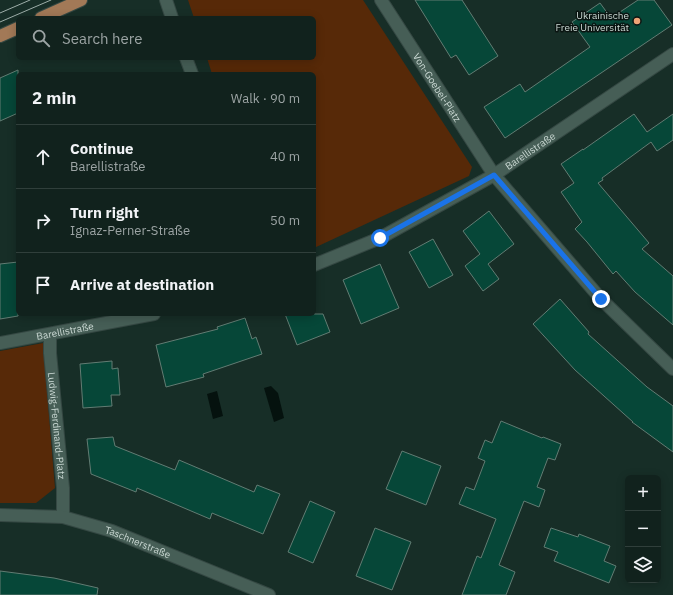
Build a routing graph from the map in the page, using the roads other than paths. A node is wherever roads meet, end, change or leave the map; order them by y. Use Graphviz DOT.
graph roads {
  1 [pos="81,0"];
  2 [pos="166,0"];
  3 [pos="381,0"];
  4 [pos="45,16"];
  5 [pos="171,16"];
  6 [pos="16,29"];
  7 [pos="0,36"];
  8 [pos="673,54"];
  9 [pos="187,60"];
  10 [pos="191,72"];
  11 [pos="494,175"];
  12 [pos="316,264"];
  13 [pos="144,316"];
  14 [pos="50,334"];
  15 [pos="0,343"];
  16 [pos="673,369"];
  17 [pos="0,515"];
  18 [pos="63,517"];
  19 [pos="269,595"];
  1 -- 4 [label="main road"];
  2 -- 5 [label="street"];
  3 -- 11 [label="street, Von-Goebel-Platz"];
  6 -- 7 [label="main road"];
  8 -- 11 [label="street, Barellistraße"];
  9 -- 10 [label="street"];
  11 -- 12 [label="street, Barellistraße"];
  11 -- 16 [label="street, Von-Goebel-Platz"];
  13 -- 14 [label="street, Barellistraße"];
  14 -- 15 [label="street, Barellistraße"];
  14 -- 18 [label="street, Ludwig-Ferdinand-Platz"];
  17 -- 18 [label="street, Taschnerstraße"];
  18 -- 19 [label="street, Taschnerstraße"];
}
